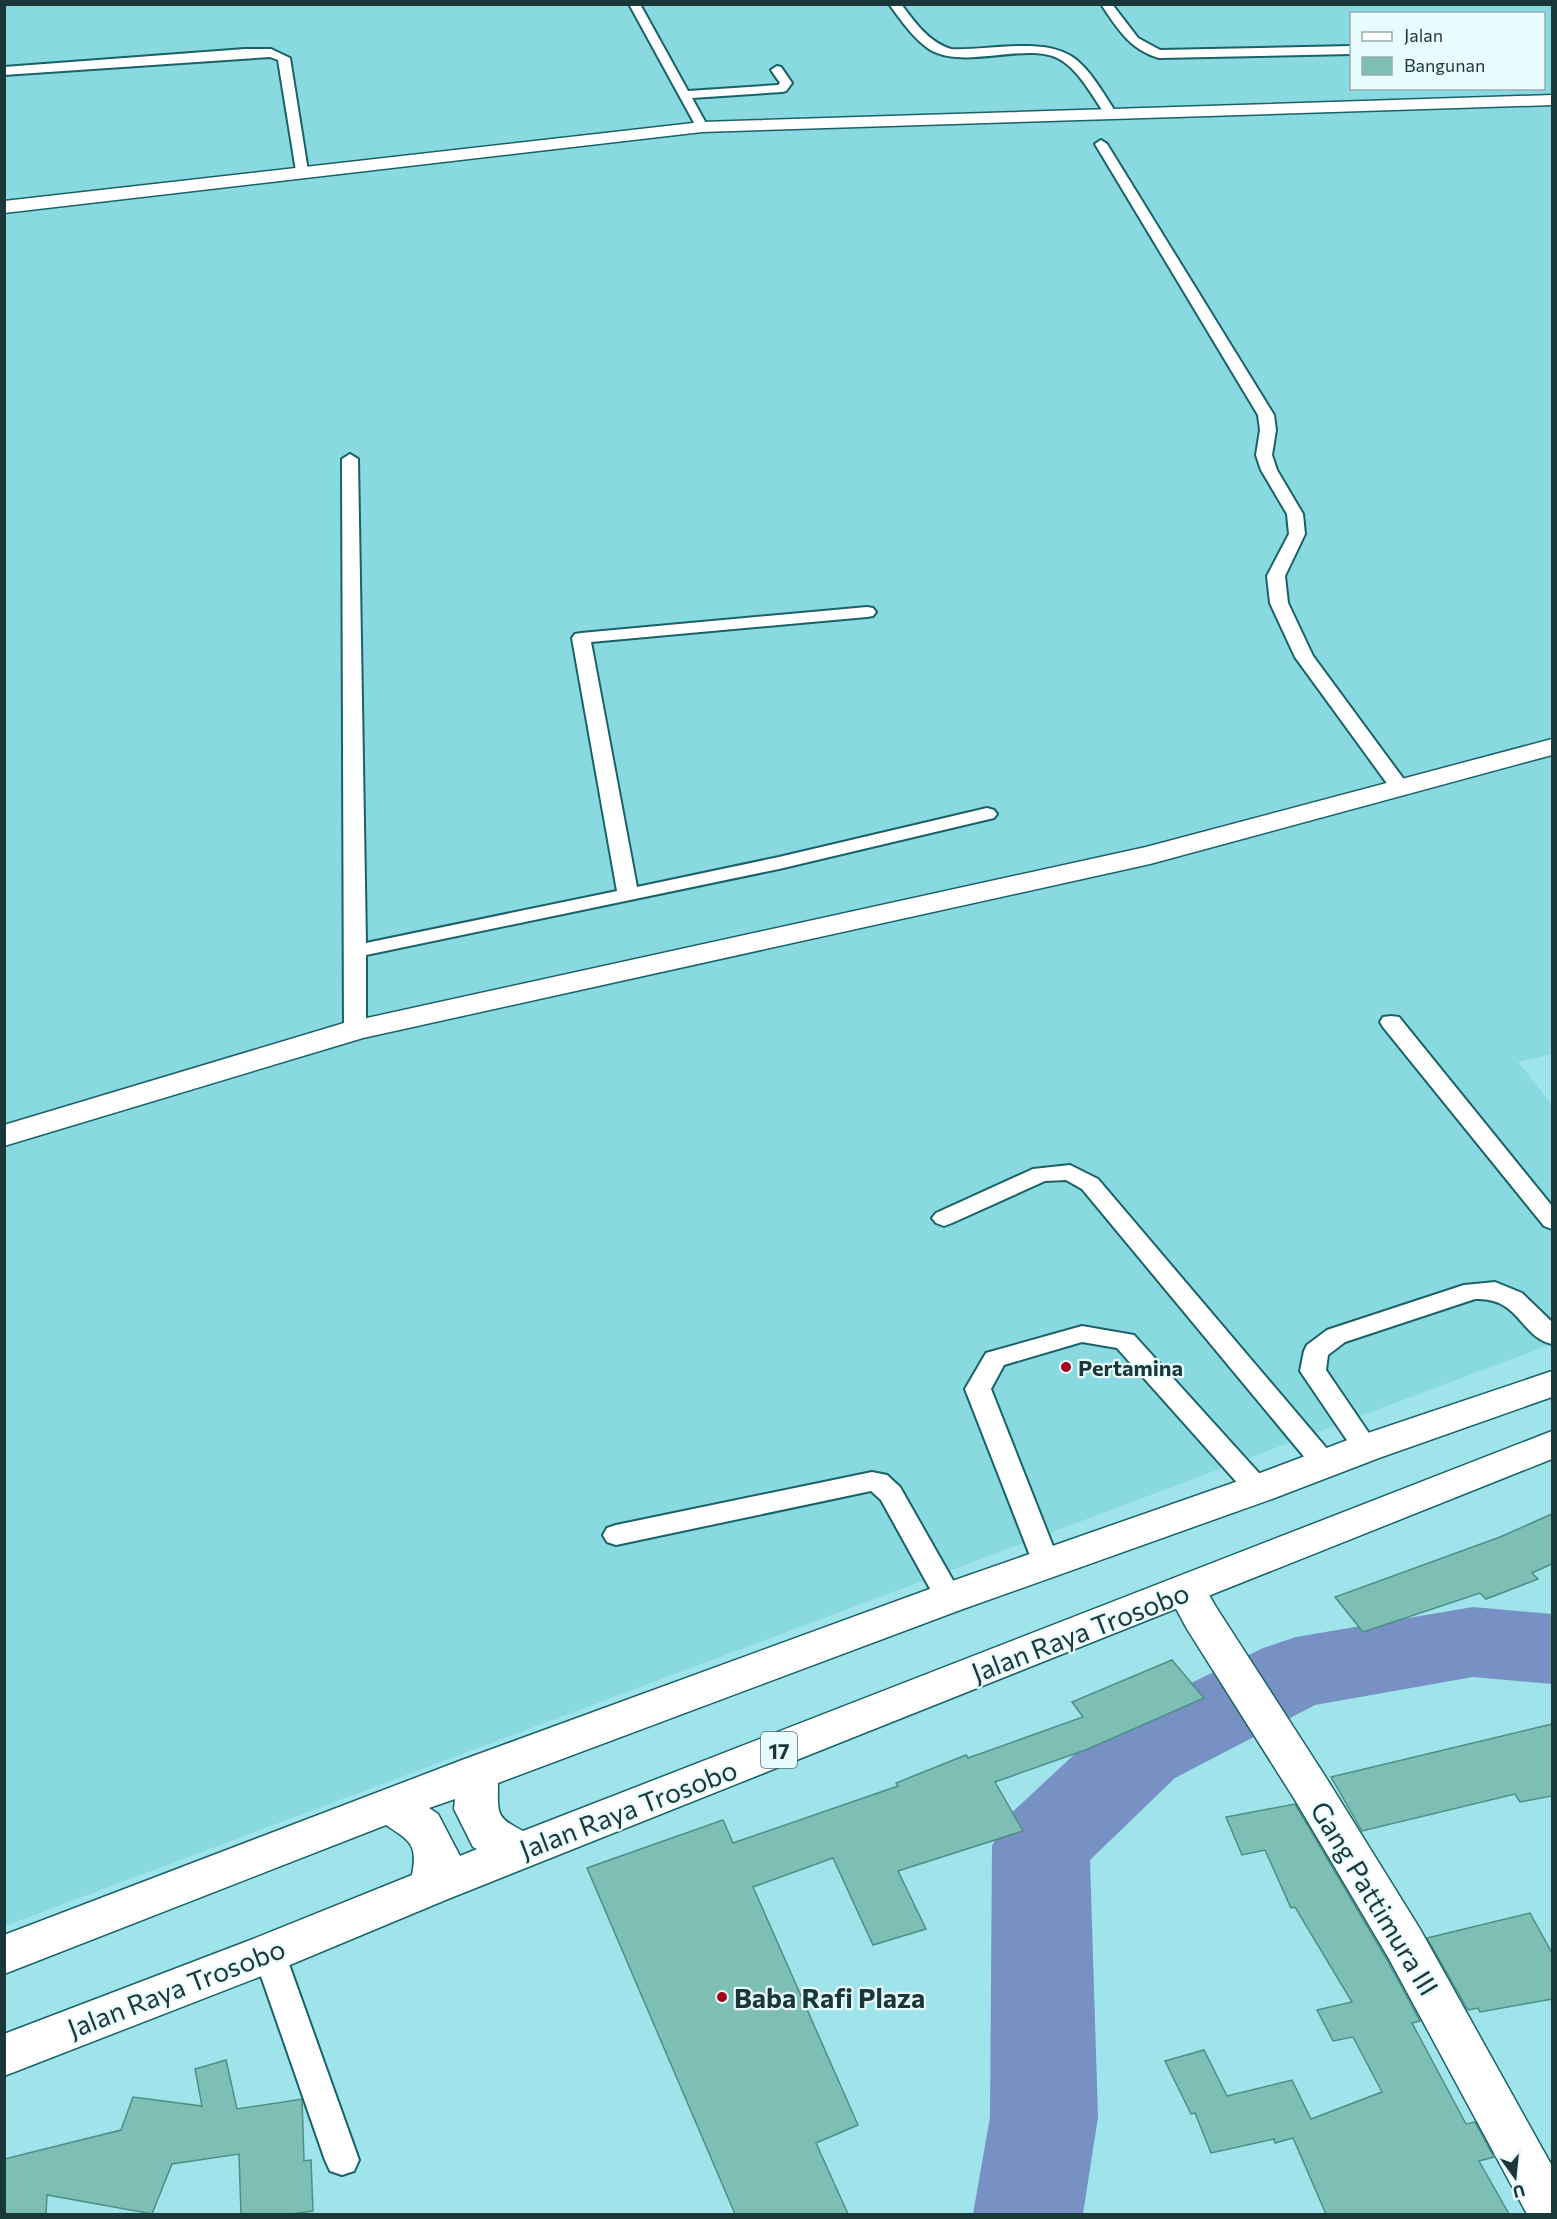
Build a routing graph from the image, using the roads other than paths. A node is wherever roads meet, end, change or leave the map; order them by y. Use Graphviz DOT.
graph roads {
  1 [pos="634,4"];
  2 [pos="894,4"];
  3 [pos="1106,4"];
  4 [pos="1350,50"];
  5 [pos="4,70"];
  6 [pos="777,70"];
  7 [pos="684,95"];
  8 [pos="1552,100"];
  9 [pos="1111,114"];
  10 [pos="702,127"];
  11 [pos="1101,144"];
  12 [pos="302,171"];
  13 [pos="4,207"];
  14 [pos="350,459"];
  15 [pos="867,612"];
  16 [pos="1552,747"];
  17 [pos="1401,789"];
  18 [pos="987,814"];
  19 [pos="628,894"];
  20 [pos="356,951"];
  21 [pos="1391,1022"];
  22 [pos="355,1030"];
  23 [pos="4,1136"];
  24 [pos="944,1218"];
  25 [pos="1552,1221"];
  26 [pos="1552,1336"];
  27 [pos="1552,1384"];
  28 [pos="1552,1444"];
  29 [pos="1366,1448"];
  30 [pos="1324,1464"];
  31 [pos="1258,1489"];
  32 [pos="615,1535"];
  33 [pos="1046,1564"];
  34 [pos="1186,1590"];
  35 [pos="949,1598"];
  36 [pos="477,1773"];
  37 [pos="390,1805"];
  38 [pos="521,1851"];
  39 [pos="432,1886"];
  40 [pos="269,1953"];
  41 [pos="4,1955"];
  42 [pos="4,2055"];
  43 [pos="342,2160"];
  44 [pos="1552,2212"];
  1 -- 7 [label="lane"];
  2 -- 9 [label="lane"];
  3 -- 4 [label="lane"];
  5 -- 12 [label="lane"];
  6 -- 7 [label="lane"];
  7 -- 10 [label="lane"];
  8 -- 9 [label="main road"];
  9 -- 10 [label="main road"];
  10 -- 12 [label="main road"];
  11 -- 17 [label="lane"];
  12 -- 13 [label="main road"];
  14 -- 20 [label="lane"];
  15 -- 19 [label="lane"];
  16 -- 17 [label="main road"];
  17 -- 22 [label="main road"];
  18 -- 19 [label="lane"];
  19 -- 20 [label="lane"];
  20 -- 22 [label="lane"];
  21 -- 25 [label="lane"];
  22 -- 23 [label="main road"];
  24 -- 30 [label="lane"];
  26 -- 29 [label="lane"];
  27 -- 29 [label="main road"];
  28 -- 34 [label="main road, Jalan Raya Trosobo / 17"];
  29 -- 30 [label="main road"];
  30 -- 31 [label="main road"];
  31 -- 33 [label="main road"];
  31 -- 33 [label="lane"];
  32 -- 35 [label="lane"];
  33 -- 35 [label="main road"];
  34 -- 38 [label="main road, Jalan Raya Trosobo / 17"];
  34 -- 44 [label="main road, Gang Pattimura III"];
  35 -- 36 [label="main road"];
  36 -- 37 [label="main road"];
  36 -- 38 [label="main road"];
  37 -- 39 [label="main road"];
  37 -- 41 [label="main road"];
  38 -- 39 [label="main road, Jalan Raya Trosobo / 17"];
  39 -- 40 [label="main road, Jalan Raya Trosobo / 17"];
  40 -- 42 [label="main road, Jalan Raya Trosobo / 17"];
  40 -- 43 [label="lane"];
}
